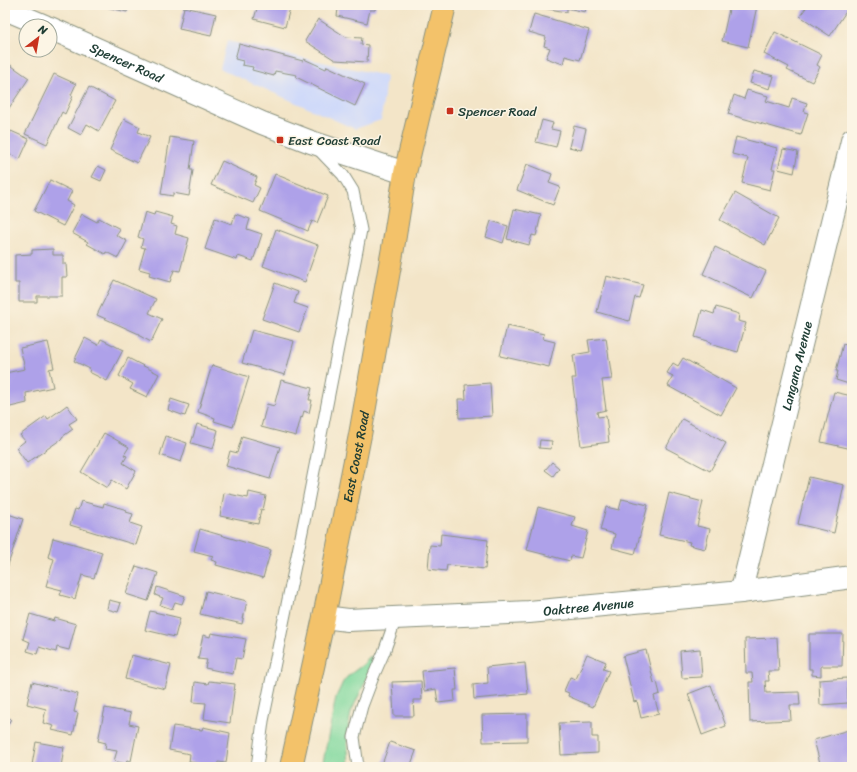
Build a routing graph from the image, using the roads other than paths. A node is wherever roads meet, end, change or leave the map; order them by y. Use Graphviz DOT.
graph roads {
  1 [pos="445,5"];
  2 [pos="5,9"];
  3 [pos="26,18"];
  4 [pos="58,32"];
  5 [pos="852,139"];
  6 [pos="310,142"];
  7 [pos="404,173"];
  8 [pos="852,577"];
  9 [pos="741,592"];
  10 [pos="324,617"];
  11 [pos="396,618"];
  12 [pos="257,767"];
  13 [pos="292,767"];
  14 [pos="358,767"];
  1 -- 7 [label="main road, East Coast Road"];
  2 -- 3 [label="street"];
  4 -- 6 [label="street, Spencer Road"];
  5 -- 9 [label="street, Langana Avenue"];
  6 -- 7 [label="street, Spencer Road"];
  6 -- 12 [label="lane"];
  7 -- 10 [label="main road, East Coast Road"];
  8 -- 9 [label="street, Oaktree Avenue"];
  9 -- 11 [label="street, Oaktree Avenue"];
  10 -- 11 [label="street, Oaktree Avenue"];
  10 -- 13 [label="main road, East Coast Road"];
  11 -- 14 [label="lane"];
}
